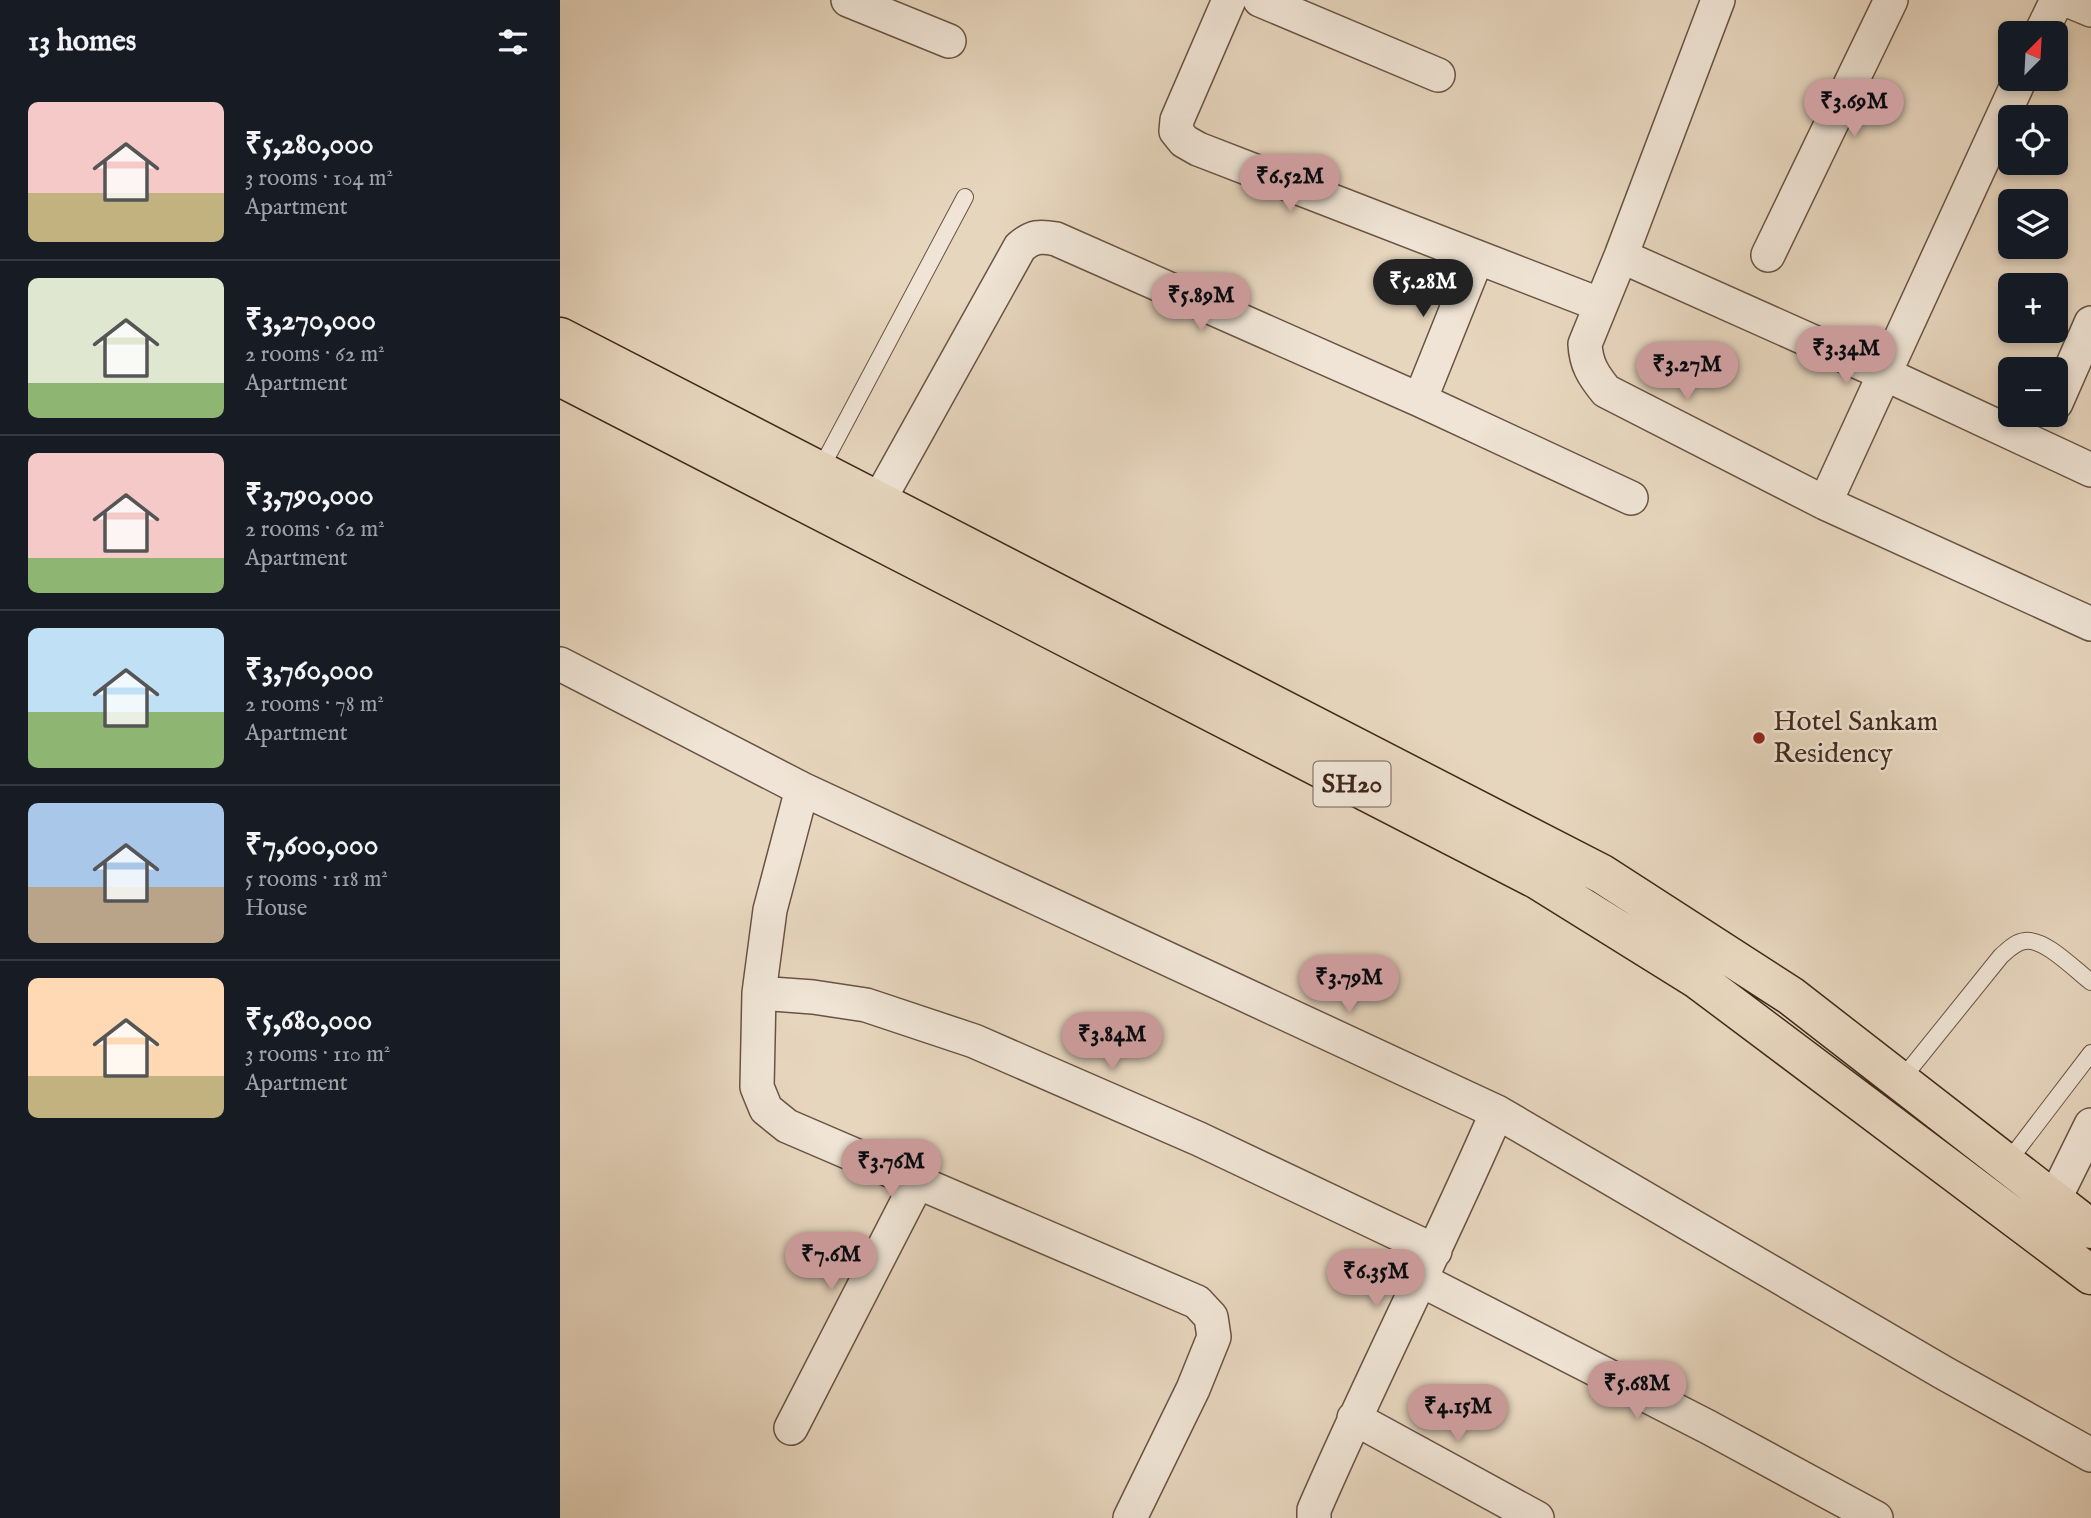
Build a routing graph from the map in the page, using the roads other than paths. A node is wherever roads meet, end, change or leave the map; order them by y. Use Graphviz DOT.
graph roads {
  1 [pos="848,0"];
  2 [pos="1228,0"];
  3 [pos="1260,0"];
  4 [pos="1718,0"];
  5 [pos="1891,0"];
  6 [pos="2057,0"];
  7 [pos="2067,0"];
  8 [pos="2091,10"];
  9 [pos="2047,21"];
  10 [pos="949,41"];
  11 [pos="1438,75"];
  12 [pos="2015,91"];
  13 [pos="965,197"];
  14 [pos="1768,255"];
  15 [pos="1621,256"];
  16 [pos="1477,258"];
  17 [pos="1601,305"];
  18 [pos="2091,323"];
  19 [pos="560,337"];
  20 [pos="1885,374"];
  21 [pos="2068,375"];
  22 [pos="560,377"];
  23 [pos="1420,400"];
  24 [pos="2046,427"];
  25 [pos="2038,445"];
  26 [pos="2091,470"];
  27 [pos="820,471"];
  28 [pos="1631,498"];
  29 [pos="879,500"];
  30 [pos="1825,503"];
  31 [pos="2091,624"];
  32 [pos="560,664"];
  33 [pos="802,789"];
  34 [pos="2091,982"];
  35 [pos="760,993"];
  36 [pos="2091,1053"];
  37 [pos="1901,1080"];
  38 [pos="1497,1112"];
  39 [pos="2091,1125"];
  40 [pos="2007,1163"];
  41 [pos="918,1181"];
  42 [pos="2054,1200"];
  43 [pos="2091,1229"];
  44 [pos="1428,1265"];
  45 [pos="2091,1275"];
  46 [pos="1354,1418"];
  47 [pos="791,1428"];
  48 [pos="2091,1455"];
  49 [pos="1130,1518"];
  50 [pos="1314,1518"];
  51 [pos="1537,1518"];
  52 [pos="1876,1518"];
  1 -- 10 [label="street"];
  2 -- 16 [label="street"];
  3 -- 11 [label="street"];
  4 -- 15 [label="street"];
  5 -- 14 [label="street"];
  6 -- 9 [label="street"];
  7 -- 8 [label="street"];
  12 -- 20 [label="street"];
  13 -- 27 [label="lane"];
  15 -- 17 [label="street"];
  15 -- 20 [label="street"];
  16 -- 17 [label="street"];
  16 -- 23 [label="street"];
  17 -- 30 [label="street"];
  18 -- 21 [label="street"];
  19 -- 27 [label="main road, SH20"];
  20 -- 25 [label="street"];
  20 -- 30 [label="street"];
  22 -- 45 [label="main road, SH20"];
  23 -- 28 [label="street"];
  23 -- 29 [label="street"];
  24 -- 25 [label="street"];
  25 -- 26 [label="street"];
  27 -- 29 [label="main road, SH20"];
  29 -- 37 [label="main road, SH20"];
  30 -- 31 [label="street"];
  32 -- 33 [label="street"];
  33 -- 35 [label="street"];
  33 -- 38 [label="street"];
  34 -- 37 [label="lane"];
  35 -- 41 [label="street"];
  35 -- 44 [label="street"];
  36 -- 40 [label="lane"];
  37 -- 40 [label="main road, SH20"];
  38 -- 44 [label="street"];
  38 -- 48 [label="street"];
  39 -- 42 [label="street"];
  40 -- 42 [label="main road, SH20"];
  41 -- 47 [label="street"];
  41 -- 49 [label="street"];
  42 -- 43 [label="main road, SH20"];
  44 -- 46 [label="street"];
  44 -- 52 [label="street"];
  46 -- 50 [label="street"];
  46 -- 51 [label="street"];
}
